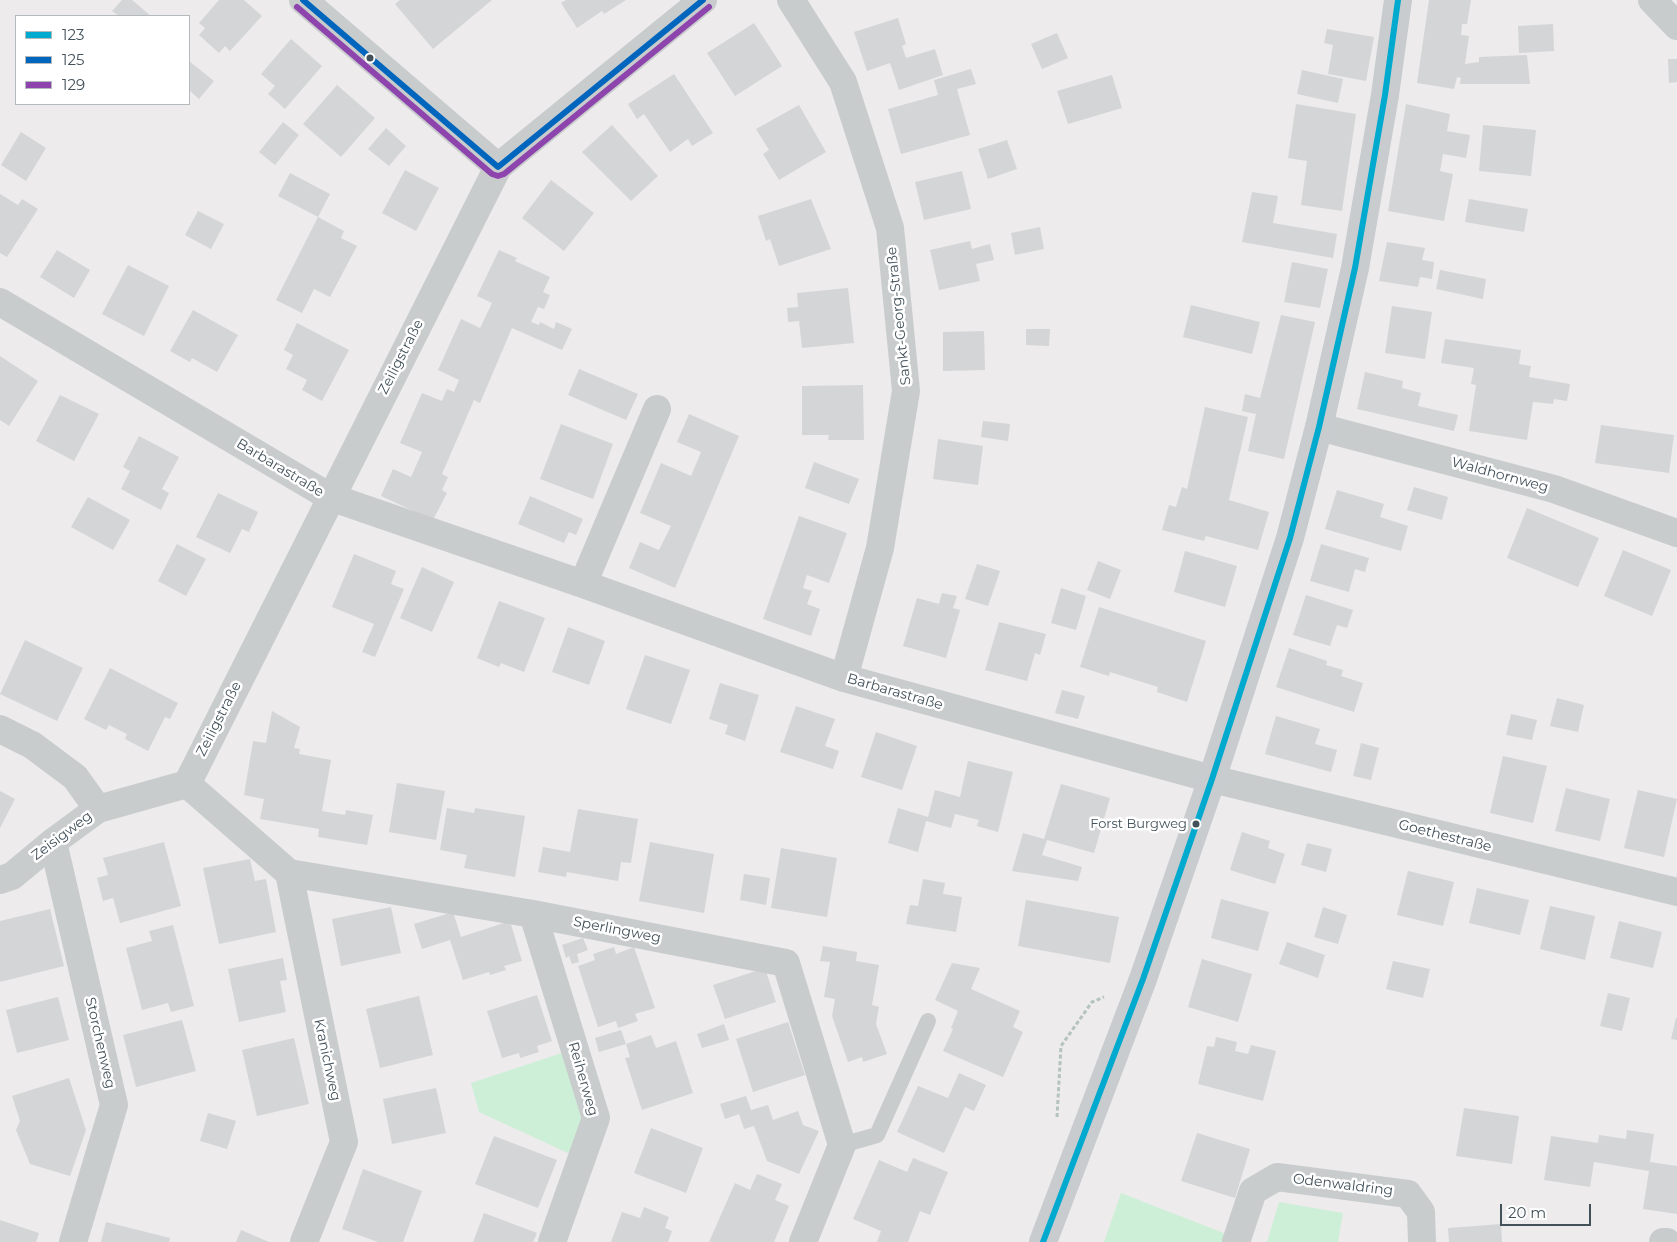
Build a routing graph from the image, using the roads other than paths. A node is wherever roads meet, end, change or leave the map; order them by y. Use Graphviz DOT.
graph roads {
  1 [pos="303,0"];
  2 [pos="703,0"];
  3 [pos="791,0"];
  4 [pos="1398,0"];
  5 [pos="1652,0"];
  6 [pos="1677,26"];
  7 [pos="498,167"];
  8 [pos="0,302"];
  9 [pos="657,409"];
  10 [pos="1319,427"];
  11 [pos="330,497"];
  12 [pos="1677,534"];
  13 [pos="583,584"];
  14 [pos="844,678"];
  15 [pos="0,729"];
  16 [pos="1212,779"];
  17 [pos="187,784"];
  18 [pos="98,809"];
  19 [pos="53,842"];
  20 [pos="288,872"];
  21 [pos="0,880"];
  22 [pos="1677,892"];
  23 [pos="533,914"];
  24 [pos="928,1021"];
  25 [pos="842,1145"];
  26 [pos="73,1242"];
  27 [pos="304,1242"];
  28 [pos="552,1242"];
  29 [pos="803,1242"];
  30 [pos="1043,1242"];
  31 [pos="1236,1242"];
  32 [pos="1422,1242"];
  1 -- 7 [label="street"];
  2 -- 7 [label="street, Zeiligstraße"];
  3 -- 14 [label="street, Sankt-Georg-Straße"];
  4 -- 10 [label="street"];
  5 -- 6 [label="street"];
  7 -- 11 [label="street, Zeiligstraße"];
  8 -- 11 [label="street, Barbarastraße"];
  9 -- 13 [label="street"];
  10 -- 12 [label="street, Waldhornweg"];
  10 -- 16 [label="street"];
  11 -- 13 [label="street, Barbarastraße"];
  11 -- 17 [label="street, Zeiligstraße"];
  13 -- 14 [label="street, Barbarastraße"];
  14 -- 16 [label="street, Barbarastraße"];
  15 -- 18 [label="street"];
  16 -- 22 [label="street, Goethestraße"];
  16 -- 30 [label="street"];
  17 -- 18 [label="street, Zeisigweg"];
  17 -- 20 [label="street"];
  18 -- 19 [label="street, Zeisigweg"];
  19 -- 21 [label="street, Zeisigweg"];
  19 -- 26 [label="street, Storchenweg"];
  20 -- 23 [label="street, Sperlingweg"];
  20 -- 27 [label="street, Kranichweg"];
  23 -- 25 [label="street, Sperlingweg"];
  23 -- 28 [label="street, Reiherweg"];
  24 -- 25 [label="lane"];
  25 -- 29 [label="street"];
  31 -- 32 [label="street, Odenwaldring"];
}
